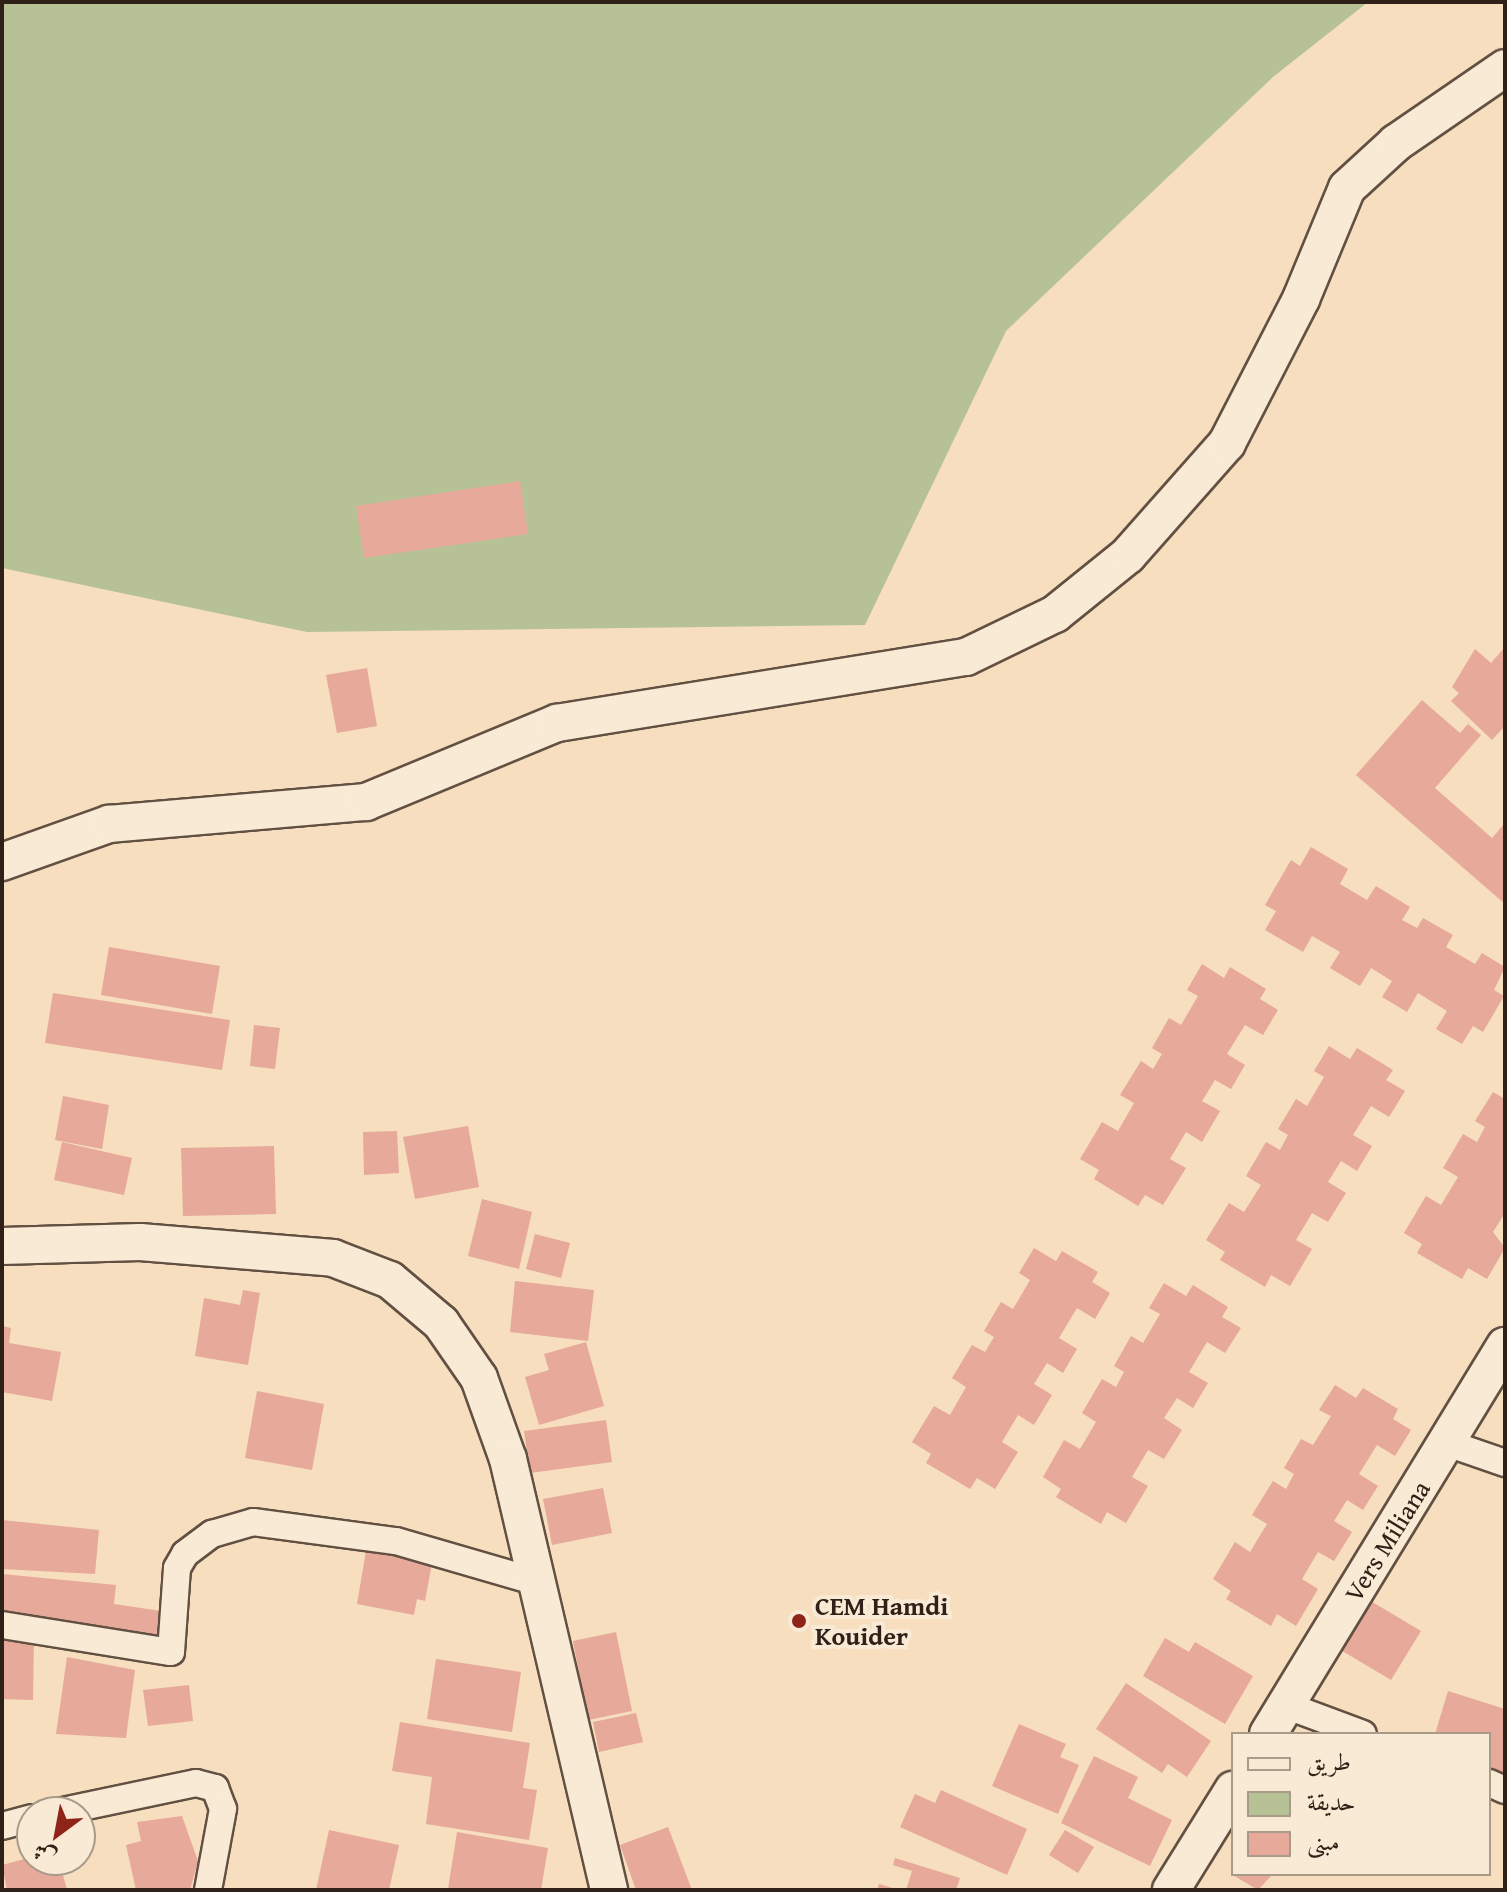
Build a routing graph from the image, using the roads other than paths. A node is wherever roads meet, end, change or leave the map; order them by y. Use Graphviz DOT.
graph roads {
  1 [pos="1505,68"];
  2 [pos="2,862"];
  3 [pos="2,1246"];
  4 [pos="1505,1346"];
  5 [pos="1447,1443"];
  6 [pos="1505,1463"];
  7 [pos="537,1582"];
  8 [pos="2,1625"];
  9 [pos="1276,1720"];
  10 [pos="1351,1732"];
  11 [pos="1231,1793"];
  12 [pos="96,1804"];
  13 [pos="208,1890"];
  14 [pos="609,1890"];
  15 [pos="1171,1890"];
  1 -- 2 [label="street"];
  3 -- 7 [label="street"];
  4 -- 5 [label="street, Vers Miliana"];
  5 -- 6 [label="street"];
  5 -- 9 [label="street, Vers Miliana"];
  7 -- 8 [label="street"];
  7 -- 14 [label="street"];
  9 -- 10 [label="street"];
  11 -- 15 [label="street"];
  12 -- 13 [label="street"];
}
